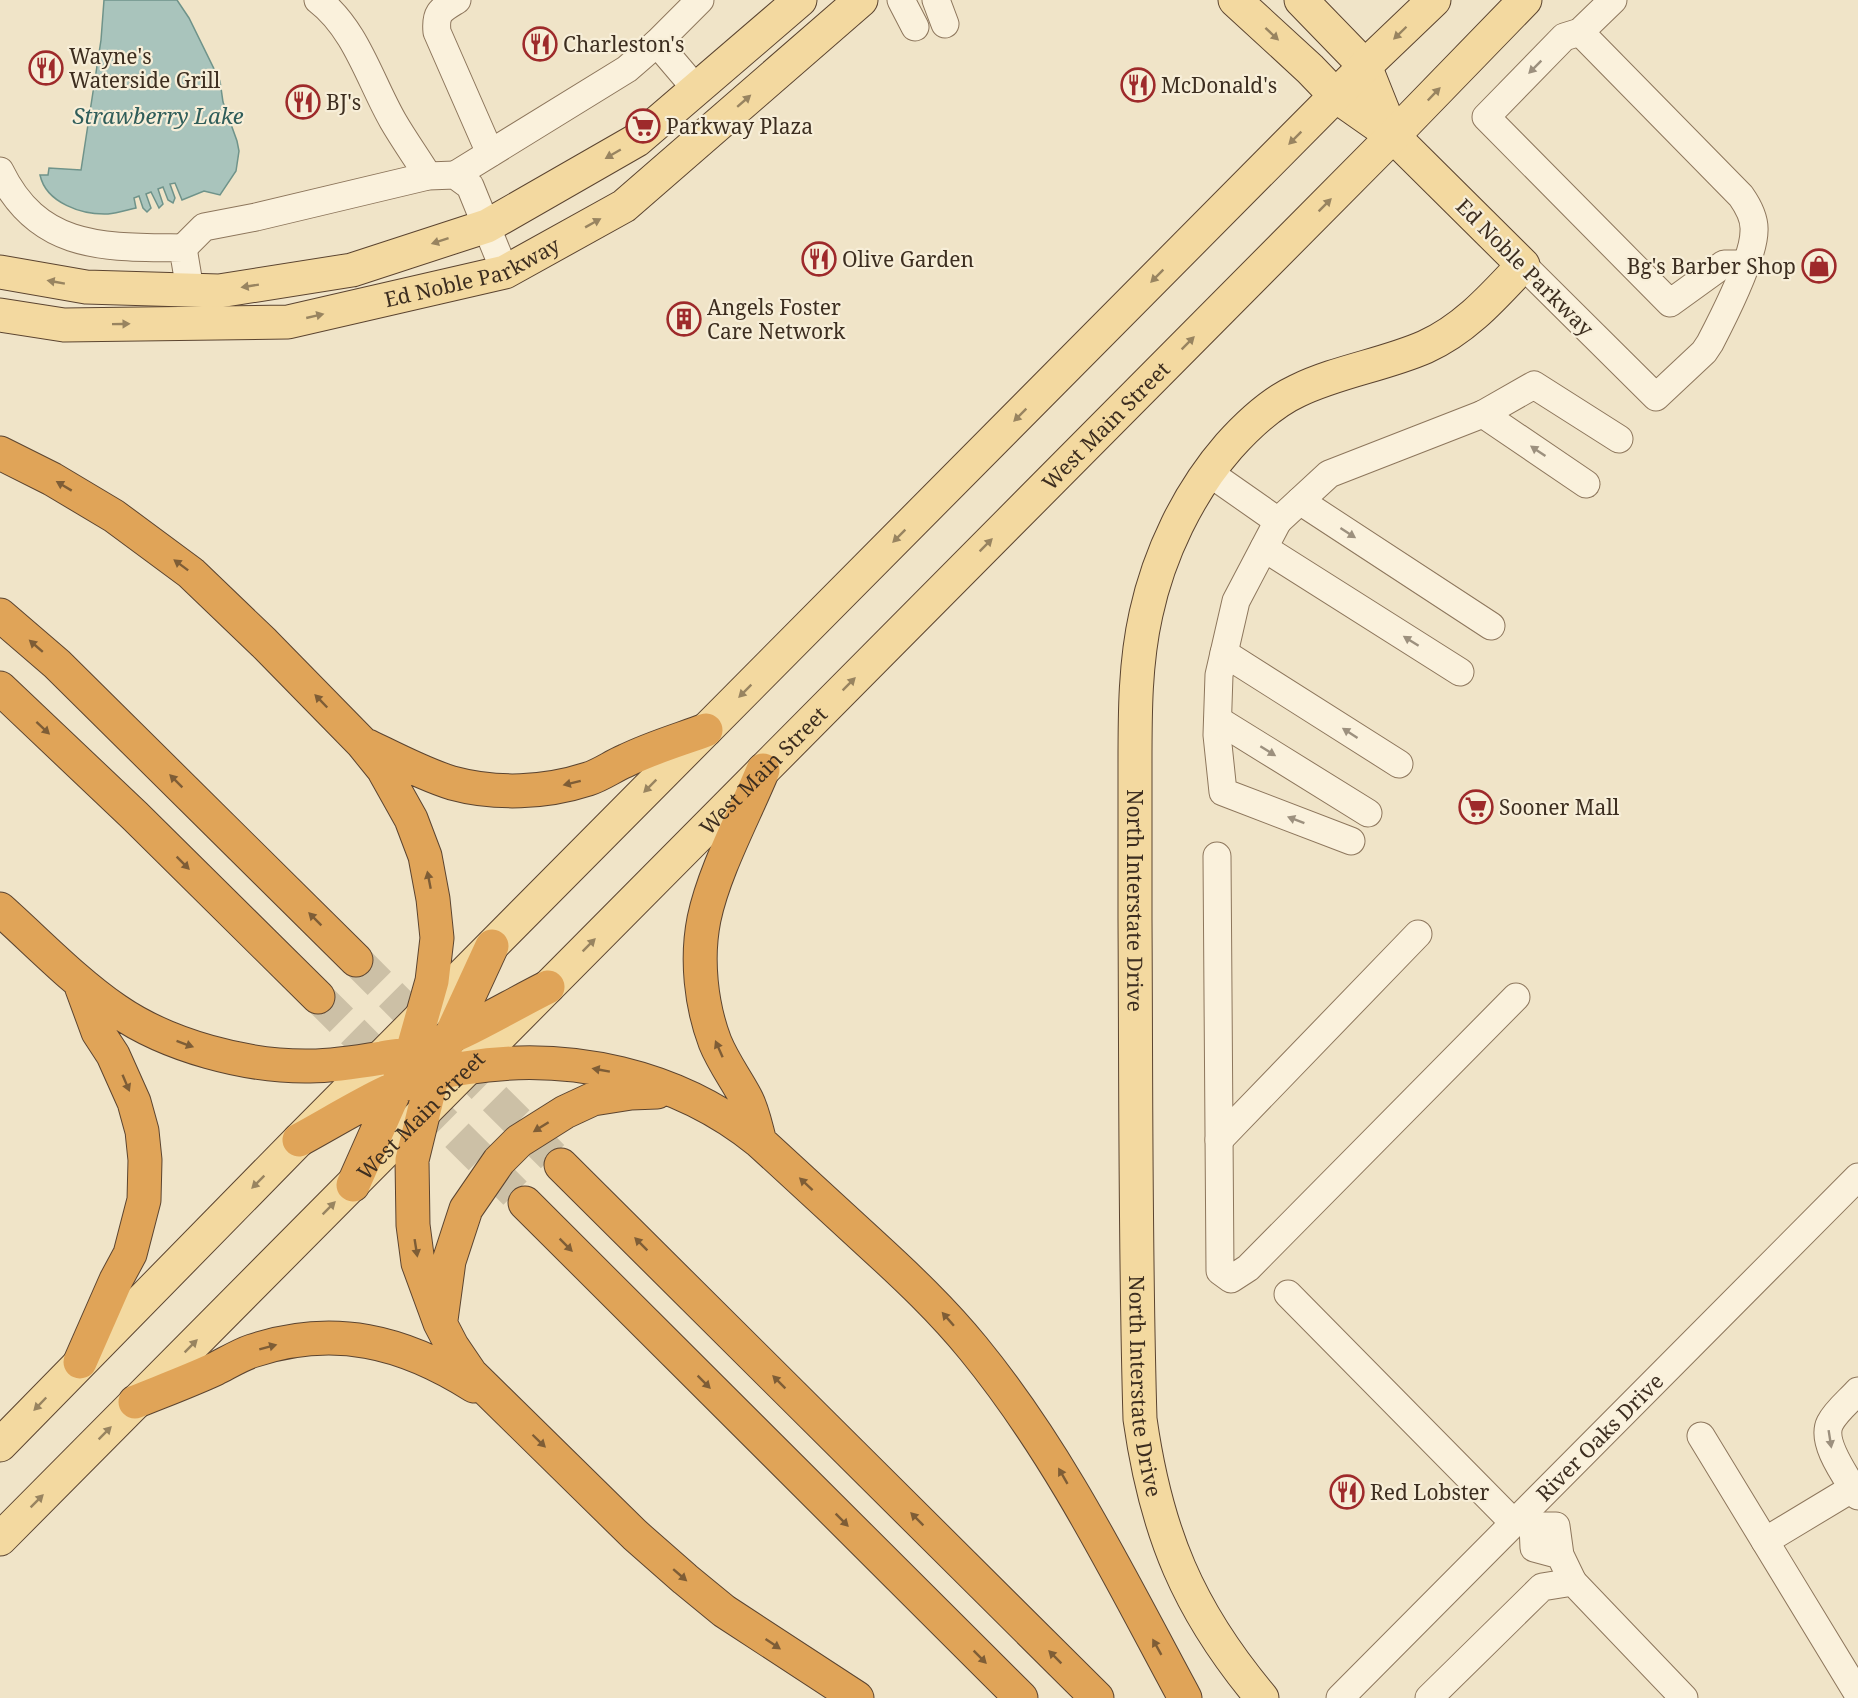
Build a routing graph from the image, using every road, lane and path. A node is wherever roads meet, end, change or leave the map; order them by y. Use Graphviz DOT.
graph roads {
  1 [pos="318,0"];
  2 [pos="457,0"];
  3 [pos="700,0"];
  4 [pos="775,0"];
  5 [pos="800,0"];
  6 [pos="861,0"];
  7 [pos="901,0"];
  8 [pos="1235,0"];
  9 [pos="1301,0"];
  10 [pos="1434,0"];
  11 [pos="1525,0"];
  12 [pos="1613,0"];
  13 [pos="915,27"];
  14 [pos="1580,33"];
  15 [pos="657,43"];
  16 [pos="740,52"];
  17 [pos="1365,66"];
  18 [pos="697,90"];
  19 [pos="1336,96"];
  20 [pos="1393,136"];
  21 [pos="490,153"];
  22 [pos="0,171"];
  23 [pos="455,175"];
  24 [pos="428,177"];
  25 [pos="487,226"];
  26 [pos="183,248"];
  27 [pos="1745,264"];
  28 [pos="1523,265"];
  29 [pos="0,272"];
  30 [pos="505,272"];
  31 [pos="190,290"];
  32 [pos="0,315"];
  33 [pos="1483,414"];
  34 [pos="1619,439"];
  35 [pos="0,453"];
  36 [pos="1208,472"];
  37 [pos="1586,484"];
  38 [pos="1300,501"];
  39 [pos="1278,521"];
  40 [pos="1264,548"];
  41 [pos="0,615"];
  42 [pos="1491,626"];
  43 [pos="1224,653"];
  44 [pos="1460,672"];
  45 [pos="0,688"];
  46 [pos="1218,720"];
  47 [pos="706,730"];
  48 [pos="362,743"];
  49 [pos="1399,765"];
  50 [pos="763,770"];
  51 [pos="1368,813"];
  52 [pos="1351,841"];
  53 [pos="1217,856"];
  54 [pos="0,909"];
  55 [pos="1418,934"];
  56 [pos="492,946"];
  57 [pos="356,960"];
  58 [pos="80,983"];
  59 [pos="548,987"];
  60 [pos="318,997"];
  61 [pos="1516,997"];
  62 [pos="422,1017"];
  63 [pos="450,1037"];
  64 [pos="409,1061"];
  65 [pos="468,1068"];
  66 [pos="395,1089"];
  67 [pos="677,1091"];
  68 [pos="423,1114"];
  69 [pos="299,1140"];
  70 [pos="1219,1140"];
  71 [pos="760,1142"];
  72 [pos="561,1165"];
  73 [pos="1858,1177"];
  74 [pos="353,1185"];
  75 [pos="525,1203"];
  76 [pos="1288,1294"];
  77 [pos="440,1323"];
  78 [pos="80,1362"];
  79 [pos="1858,1391"];
  80 [pos="497,1400"];
  81 [pos="135,1402"];
  82 [pos="1701,1436"];
  83 [pos="0,1445"];
  84 [pos="1856,1492"];
  85 [pos="1522,1521"];
  86 [pos="0,1539"];
  87 [pos="1765,1541"];
  88 [pos="1573,1582"];
  89 [pos="1858,1694"];
  90 [pos="857,1698"];
  91 [pos="1021,1698"];
  92 [pos="1097,1698"];
  93 [pos="1185,1698"];
  94 [pos="1262,1698"];
  95 [pos="1340,1698"];
  96 [pos="1429,1698"];
  97 [pos="1684,1698"];
  1 -- 24 [label="street"];
  2 -- 21 [label="street"];
  3 -- 15 [label="street"];
  4 -- 16 [label="street"];
  5 -- 16 [label="main road, Ed Noble Parkway"];
  30 -- 6 [label="main road, Ed Noble Parkway, one-way"];
  7 -- 13 [label="street"];
  8 -- 19 [label="main road, Ed Noble Parkway, one-way"];
  9 -- 17 [label="main road, Ed Noble Parkway"];
  10 -- 17 [label="main road, one-way"];
  20 -- 11 [label="main road, West Main Street, one-way"];
  12 -- 14 [label="street"];
  14 -- 27 [label="street"];
  14 -- 27 [label="street, one-way"];
  15 -- 18 [label="street"];
  15 -- 21 [label="street"];
  16 -- 18 [label="main road, Ed Noble Parkway"];
  17 -- 19 [label="main road"];
  17 -- 20 [label="main road, Ed Noble Parkway"];
  18 -- 25 [label="main road, Ed Noble Parkway, one-way"];
  19 -- 20 [label="main road, Ed Noble Parkway"];
  19 -- 47 [label="main road, one-way"];
  20 -- 28 [label="main road, Ed Noble Parkway"];
  50 -- 20 [label="main road, West Main Street, one-way"];
  21 -- 23 [label="street"];
  22 -- 26 [label="street"];
  23 -- 24 [label="street"];
  23 -- 25 [label="street"];
  24 -- 26 [label="street"];
  25 -- 30 [label="street"];
  25 -- 31 [label="main road, Ed Noble Parkway, one-way"];
  26 -- 31 [label="street"];
  27 -- 28 [label="street, Ed Noble Parkway"];
  28 -- 36 [label="main road, North Interstate Drive"];
  31 -- 29 [label="main road, Ed Noble Parkway, one-way"];
  32 -- 30 [label="main road, Ed Noble Parkway, one-way"];
  33 -- 34 [label="street"];
  37 -- 33 [label="street, one-way"];
  33 -- 38 [label="street"];
  48 -- 35 [label="highway, one-way"];
  36 -- 39 [label="street"];
  36 -- 94 [label="main road, North Interstate Drive"];
  38 -- 39 [label="street"];
  38 -- 42 [label="street, one-way"];
  39 -- 40 [label="street"];
  40 -- 43 [label="street"];
  44 -- 40 [label="street, one-way"];
  57 -- 41 [label="highway, one-way"];
  43 -- 46 [label="street"];
  49 -- 43 [label="street, one-way"];
  45 -- 60 [label="highway, one-way"];
  46 -- 51 [label="street, one-way"];
  52 -- 46 [label="street, one-way"];
  47 -- 48 [label="highway, one-way"];
  47 -- 56 [label="main road, one-way"];
  62 -- 48 [label="highway, one-way"];
  59 -- 50 [label="main road, West Main Street, one-way"];
  71 -- 50 [label="highway, one-way"];
  53 -- 70 [label="street"];
  54 -- 58 [label="highway"];
  55 -- 70 [label="street"];
  56 -- 62 [label="main road"];
  56 -- 63 [label="highway"];
  58 -- 64 [label="highway, one-way"];
  58 -- 78 [label="highway, one-way"];
  59 -- 63 [label="highway"];
  59 -- 65 [label="main road, West Main Street"];
  61 -- 70 [label="street"];
  62 -- 64 [label="highway"];
  63 -- 64 [label="highway"];
  64 -- 65 [label="highway"];
  64 -- 66 [label="highway"];
  64 -- 68 [label="highway"];
  64 -- 69 [label="main road"];
  67 -- 65 [label="highway, one-way"];
  65 -- 68 [label="main road, West Main Street"];
  66 -- 69 [label="highway"];
  66 -- 74 [label="highway"];
  67 -- 71 [label="highway"];
  67 -- 77 [label="highway, one-way"];
  68 -- 74 [label="main road, West Main Street"];
  68 -- 77 [label="highway, one-way"];
  69 -- 78 [label="main road, one-way"];
  93 -- 71 [label="highway, one-way"];
  92 -- 72 [label="highway, one-way"];
  73 -- 85 [label="street, River Oaks Drive"];
  81 -- 74 [label="main road, West Main Street, one-way"];
  75 -- 91 [label="highway, one-way"];
  76 -- 85 [label="street"];
  77 -- 80 [label="highway"];
  78 -- 83 [label="main road, one-way"];
  79 -- 84 [label="street, one-way"];
  81 -- 80 [label="highway, one-way"];
  80 -- 90 [label="highway, one-way"];
  86 -- 81 [label="main road, West Main Street, one-way"];
  82 -- 87 [label="street"];
  84 -- 87 [label="street"];
  85 -- 88 [label="street"];
  85 -- 95 [label="street, River Oaks Drive"];
  87 -- 89 [label="street"];
  88 -- 96 [label="street"];
  88 -- 97 [label="street"];
}
